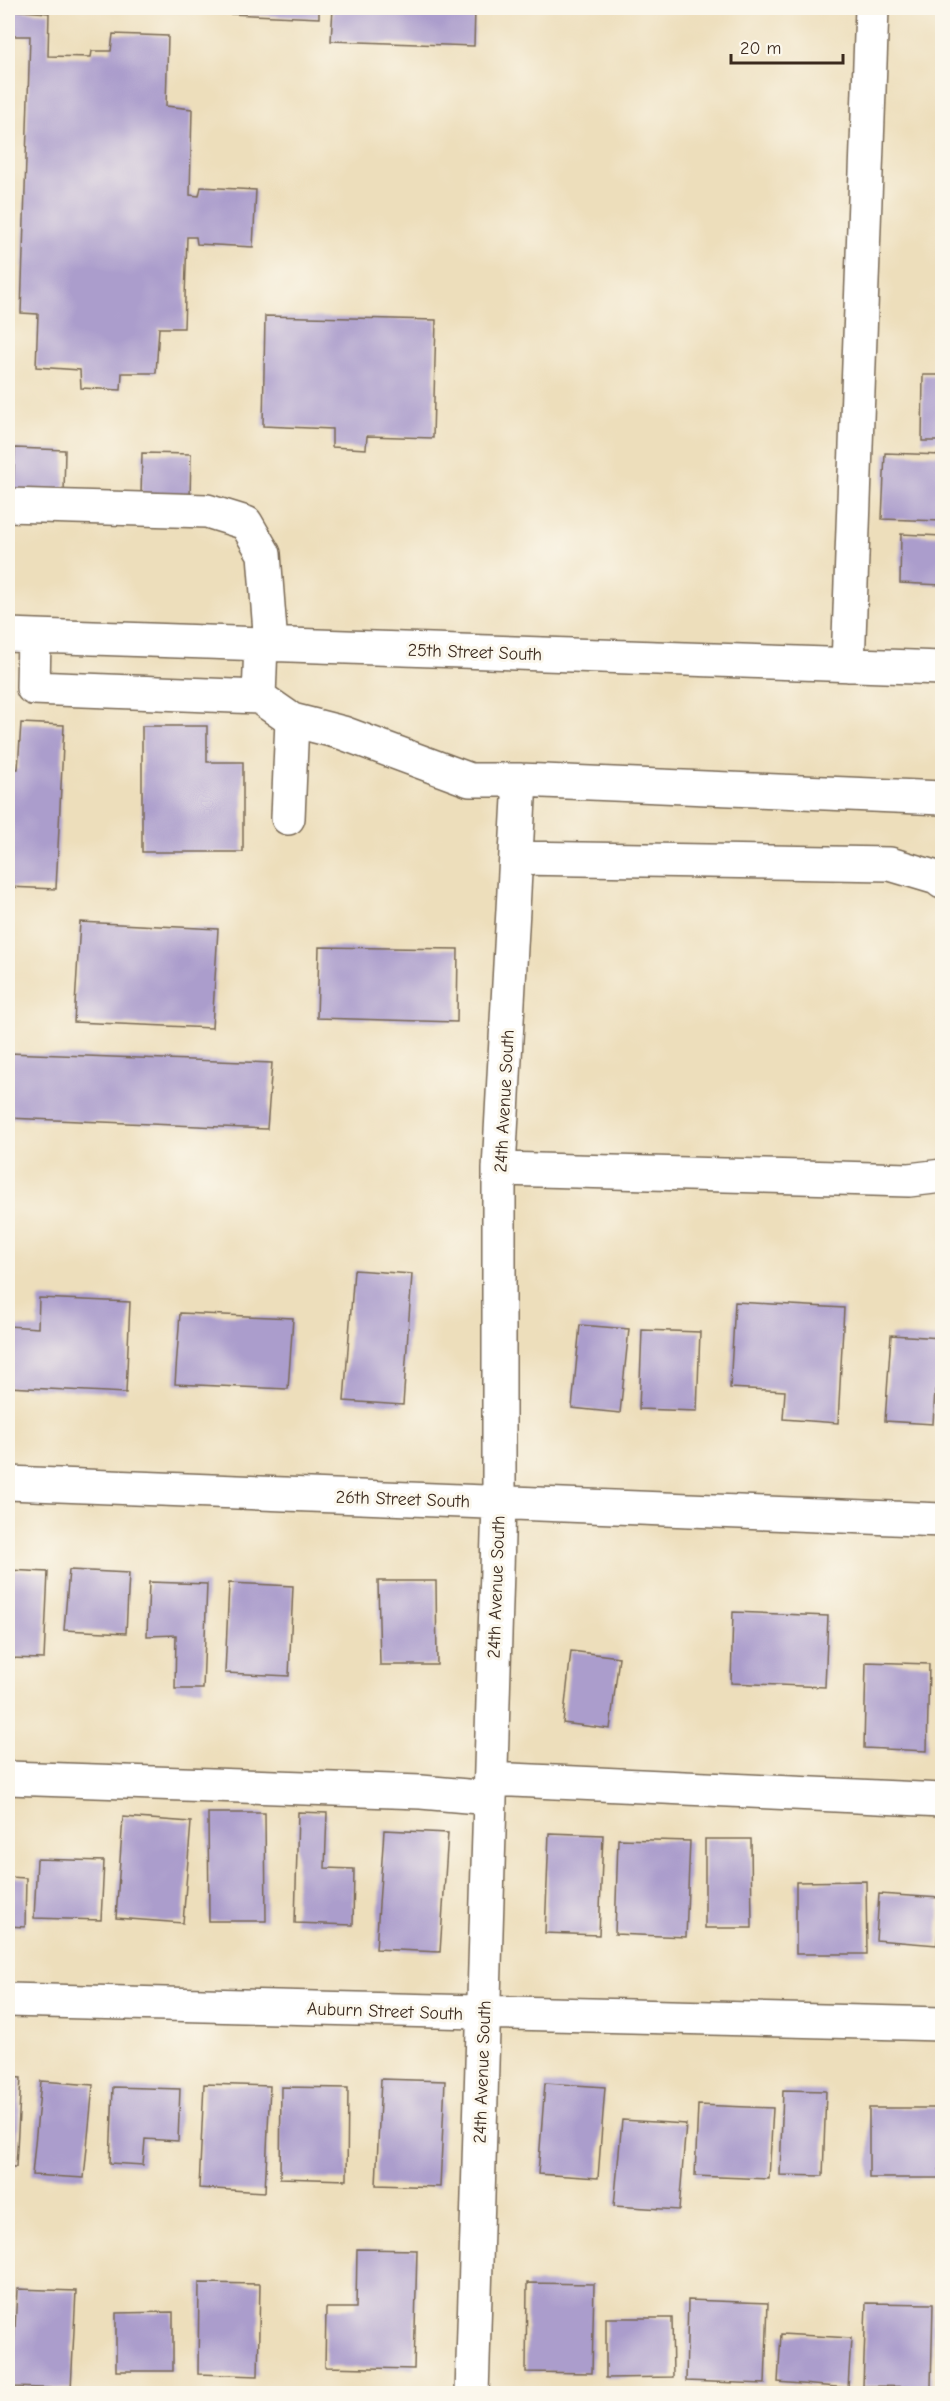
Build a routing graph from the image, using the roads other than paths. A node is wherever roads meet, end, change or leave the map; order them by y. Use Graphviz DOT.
graph roads {
  1 [pos="872,8"];
  2 [pos="8,506"];
  3 [pos="21,636"];
  4 [pos="266,644"];
  5 [pos="848,665"];
  6 [pos="942,668"];
  7 [pos="259,698"];
  8 [pos="292,720"];
  9 [pos="520,780"];
  10 [pos="942,798"];
  11 [pos="288,818"];
  12 [pos="517,858"];
  13 [pos="942,882"];
  14 [pos="500,1169"];
  15 [pos="942,1176"];
  16 [pos="8,1483"];
  17 [pos="499,1503"];
  18 [pos="942,1520"];
  19 [pos="8,1778"];
  20 [pos="490,1789"];
  21 [pos="942,1800"];
  22 [pos="8,2000"];
  23 [pos="484,2013"];
  24 [pos="942,2024"];
  25 [pos="472,2394"];
  1 -- 5 [label="street"];
  2 -- 4 [label="street"];
  3 -- 4 [label="street, 25th Street South"];
  3 -- 7 [label="street"];
  4 -- 5 [label="street, 25th Street South"];
  4 -- 7 [label="street"];
  5 -- 6 [label="street, 25th Street South"];
  7 -- 8 [label="street"];
  8 -- 9 [label="street"];
  8 -- 11 [label="street"];
  9 -- 10 [label="street"];
  9 -- 12 [label="street, 24th Avenue South"];
  12 -- 13 [label="street"];
  12 -- 14 [label="street, 24th Avenue South"];
  14 -- 15 [label="street"];
  14 -- 17 [label="street, 24th Avenue South"];
  16 -- 17 [label="street, 26th Street South"];
  17 -- 18 [label="street, 26th Street South"];
  17 -- 20 [label="street, 24th Avenue South"];
  19 -- 20 [label="street"];
  20 -- 21 [label="street"];
  20 -- 23 [label="street, 24th Avenue South"];
  22 -- 23 [label="street, Auburn Street South"];
  23 -- 24 [label="street, Auburn Street South"];
  23 -- 25 [label="street, 24th Avenue South"];
}
